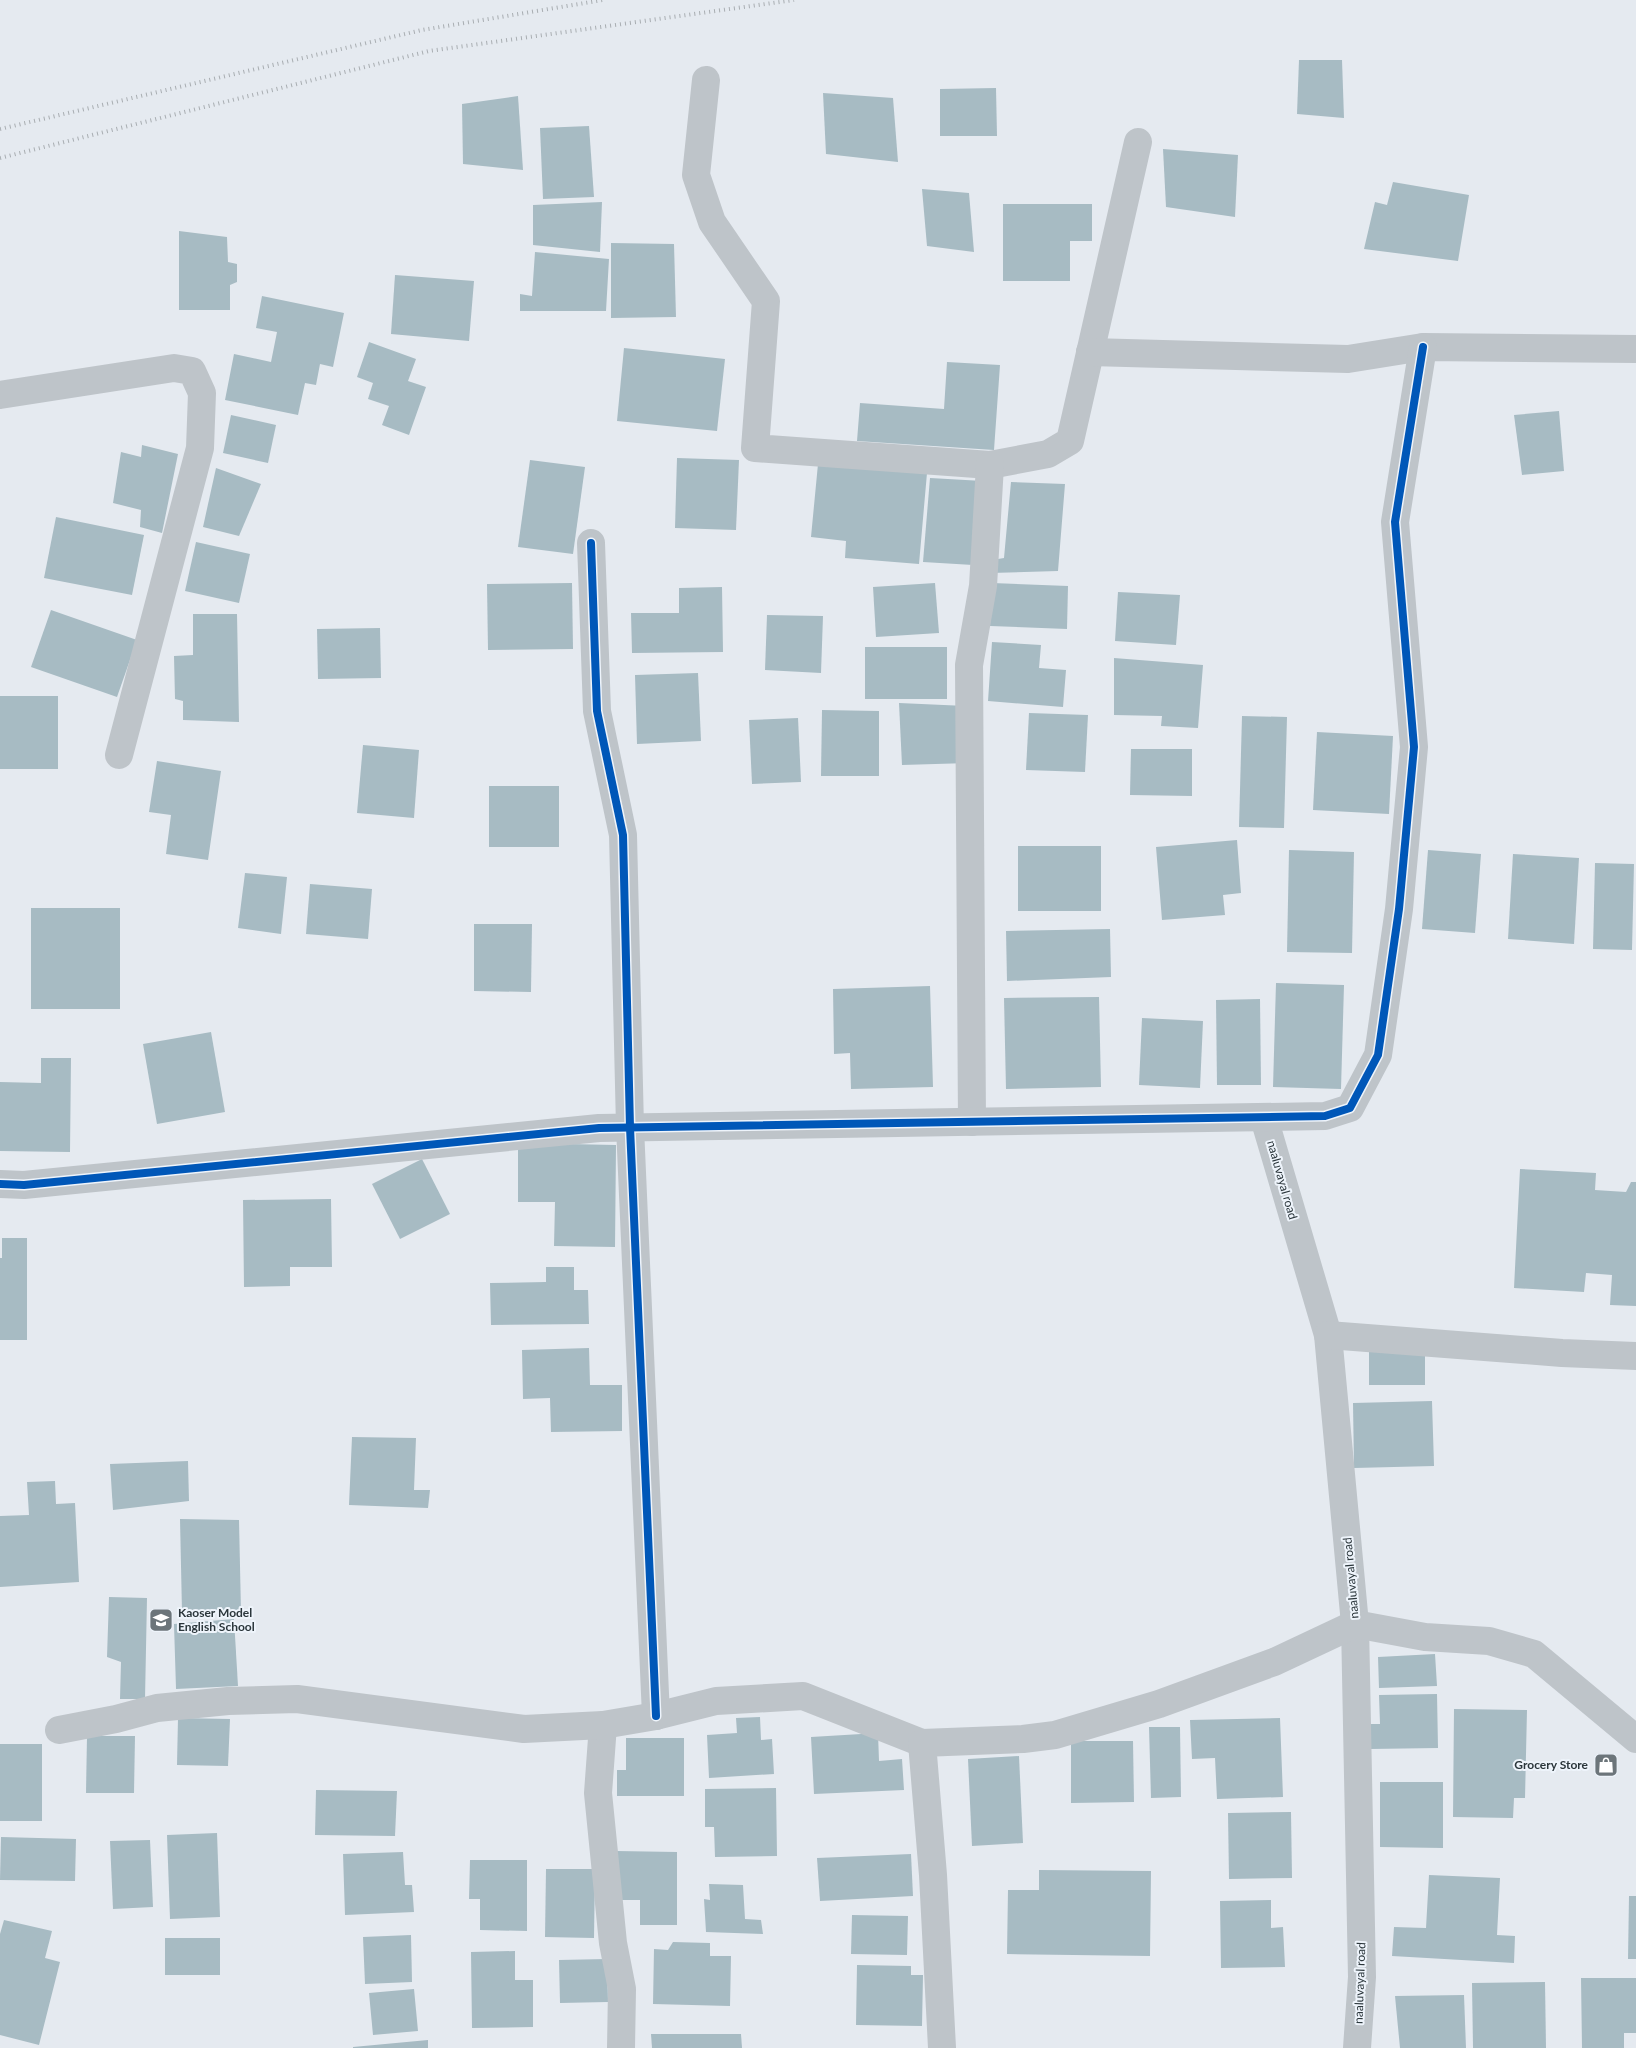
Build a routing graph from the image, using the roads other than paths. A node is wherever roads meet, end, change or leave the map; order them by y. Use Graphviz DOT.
graph roads {
  1 [pos="706,80"];
  2 [pos="1138,142"];
  3 [pos="1423,347"];
  4 [pos="1636,349"];
  5 [pos="1090,352"];
  6 [pos="0,395"];
  7 [pos="990,465"];
  8 [pos="591,543"];
  9 [pos="119,755"];
  10 [pos="1264,1118"];
  11 [pos="972,1122"];
  12 [pos="630,1127"];
  13 [pos="0,1184"];
  14 [pos="1328,1335"];
  15 [pos="1636,1356"];
  16 [pos="1355,1624"];
  17 [pos="656,1716"];
  18 [pos="603,1725"];
  19 [pos="59,1730"];
  20 [pos="1636,1739"];
  21 [pos="922,1743"];
  22 [pos="621,2048"];
  23 [pos="942,2048"];
  24 [pos="1357,2048"];
  1 -- 7 [label="street"];
  2 -- 5 [label="street"];
  3 -- 4 [label="street"];
  3 -- 5 [label="street"];
  3 -- 10 [label="street"];
  5 -- 7 [label="street"];
  6 -- 9 [label="street"];
  7 -- 11 [label="street"];
  8 -- 12 [label="street"];
  10 -- 11 [label="street"];
  10 -- 14 [label="street, naaluvayal road"];
  11 -- 12 [label="street"];
  12 -- 13 [label="street"];
  12 -- 17 [label="street"];
  14 -- 15 [label="street"];
  14 -- 16 [label="street, naaluvayal road"];
  16 -- 20 [label="street"];
  16 -- 21 [label="street"];
  16 -- 24 [label="street, naaluvayal road"];
  17 -- 18 [label="street"];
  17 -- 21 [label="street"];
  18 -- 19 [label="street"];
  18 -- 22 [label="street"];
  21 -- 23 [label="street"];
}
